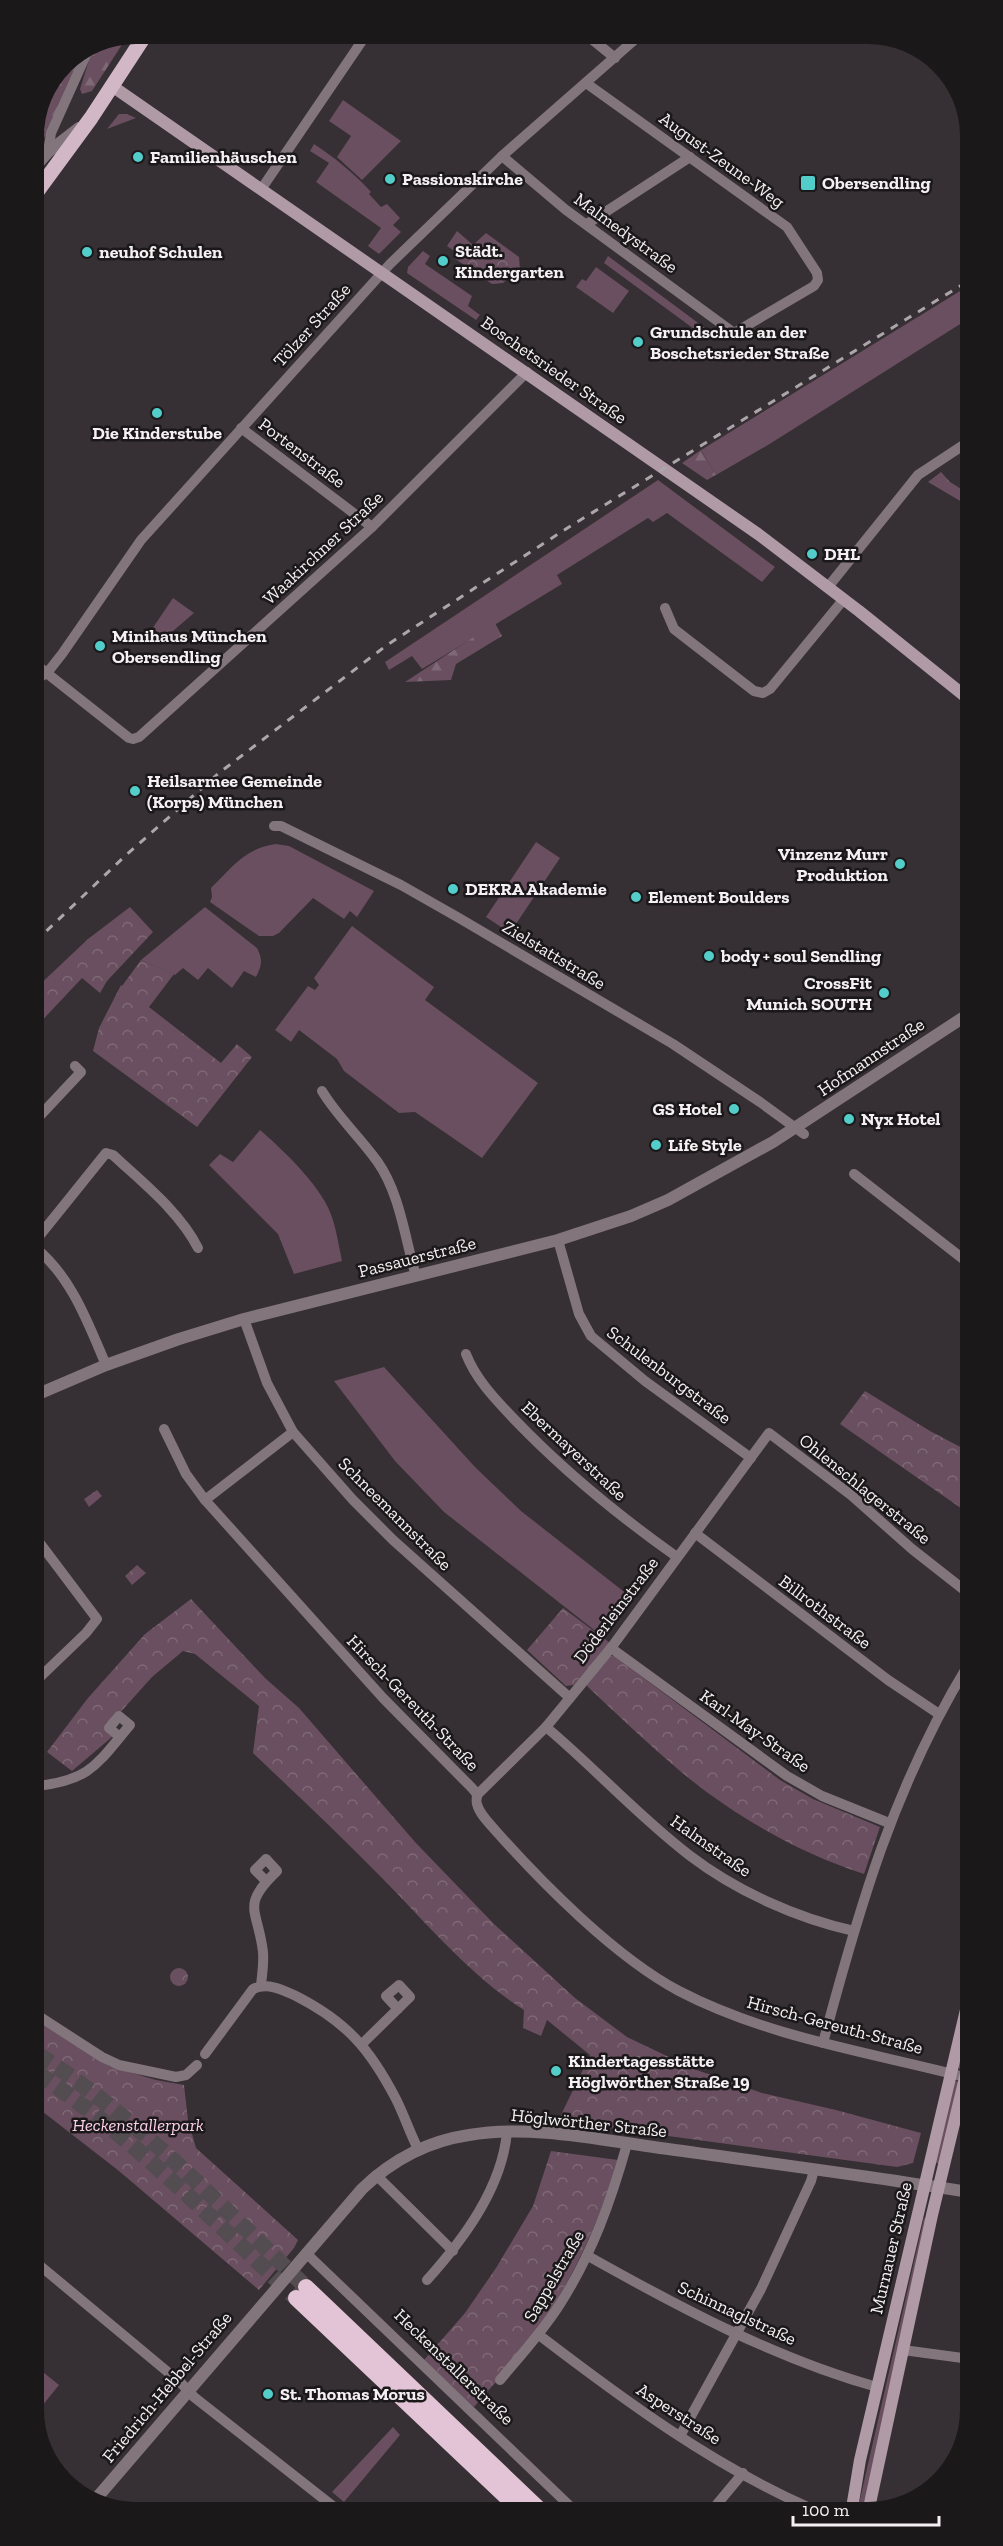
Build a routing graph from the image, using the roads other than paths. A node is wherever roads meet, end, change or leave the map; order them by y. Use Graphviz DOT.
graph roads {
  1 [pos="139,44"];
  2 [pos="360,44"];
  3 [pos="598,44"];
  4 [pos="631,44"];
  5 [pos="615,58"];
  6 [pos="84,59"];
  7 [pos="586,83"];
  8 [pos="112,86"];
  9 [pos="93,116"];
  10 [pos="48,152"];
  11 [pos="502,156"];
  12 [pos="44,157"];
  13 [pos="690,157"];
  14 [pos="44,182"];
  15 [pos="262,188"];
  16 [pos="587,224"];
  17 [pos="382,272"];
  18 [pos="735,333"];
  19 [pos="527,372"];
  20 [pos="241,428"];
  21 [pos="959,448"];
  22 [pos="372,526"];
  23 [pos="828,587"];
  24 [pos="844,599"];
  25 [pos="665,608"];
  26 [pos="44,671"];
  27 [pos="47,673"];
  28 [pos="44,675"];
  29 [pos="959,691"];
  30 [pos="274,826"];
  31 [pos="959,1021"];
  32 [pos="75,1066"];
  33 [pos="322,1090"];
  34 [pos="44,1111"];
  35 [pos="800,1131"];
  36 [pos="854,1174"];
  37 [pos="44,1230"];
  38 [pos="558,1240"];
  39 [pos="198,1248"];
  40 [pos="44,1255"];
  41 [pos="959,1256"];
  42 [pos="416,1276"];
  43 [pos="244,1319"];
  44 [pos="466,1354"];
  45 [pos="106,1365"];
  46 [pos="44,1392"];
  47 [pos="164,1429"];
  48 [pos="293,1432"];
  49 [pos="769,1433"];
  50 [pos="751,1458"];
  51 [pos="206,1500"];
  52 [pos="695,1533"];
  53 [pos="44,1548"];
  54 [pos="677,1557"];
  55 [pos="959,1586"];
  56 [pos="612,1648"];
  57 [pos="44,1673"];
  58 [pos="959,1680"];
  59 [pos="570,1698"];
  60 [pos="939,1714"];
  61 [pos="546,1727"];
  62 [pos="120,1737"];
  63 [pos="44,1785"];
  64 [pos="477,1795"];
  65 [pos="889,1823"];
  66 [pos="266,1881"];
  67 [pos="854,1931"];
  68 [pos="261,1985"];
  69 [pos="398,2008"];
  70 [pos="44,2020"];
  71 [pos="959,2037"];
  72 [pos="824,2043"];
  73 [pos="362,2044"];
  74 [pos="205,2054"];
  75 [pos="197,2065"];
  76 [pos="950,2073"];
  77 [pos="959,2075"];
  78 [pos="959,2102"];
  79 [pos="507,2132"];
  80 [pos="627,2144"];
  81 [pos="418,2149"];
  82 [pos="814,2170"];
  83 [pos="376,2175"];
  84 [pos="924,2185"];
  85 [pos="939,2187"];
  86 [pos="959,2190"];
  87 [pos="453,2251"];
  88 [pos="306,2253"];
  89 [pos="588,2256"];
  90 [pos="44,2269"];
  91 [pos="427,2280"];
  92 [pos="268,2298"];
  93 [pos="738,2333"];
  94 [pos="539,2335"];
  95 [pos="903,2350"];
  96 [pos="959,2358"];
  97 [pos="500,2379"];
  98 [pos="877,2388"];
  99 [pos="188,2391"];
  100 [pos="680,2436"];
  101 [pos="471,2466"];
  102 [pos="743,2474"];
  103 [pos="99,2495"];
  104 [pos="327,2502"];
  105 [pos="502,2502"];
  106 [pos="511,2502"];
  107 [pos="531,2502"];
  108 [pos="566,2502"];
  109 [pos="719,2502"];
  110 [pos="798,2502"];
  111 [pos="853,2502"];
  112 [pos="870,2502"];
  1 -- 8 [label="main road"];
  2 -- 15 [label="street"];
  3 -- 5 [label="street"];
  4 -- 5 [label="street, Tölzer Straße"];
  5 -- 7 [label="street, Tölzer Straße"];
  6 -- 10 [label="street"];
  7 -- 11 [label="street, Tölzer Straße"];
  7 -- 13 [label="street, August-Zeune-Weg"];
  8 -- 9 [label="main road"];
  8 -- 15 [label="main road, Boschetsrieder Straße"];
  9 -- 10 [label="street"];
  9 -- 14 [label="main road"];
  10 -- 12 [label="street"];
  11 -- 16 [label="street, Malmedystraße"];
  11 -- 17 [label="street, Tölzer Straße"];
  13 -- 16 [label="street"];
  13 -- 18 [label="street, August-Zeune-Weg"];
  15 -- 17 [label="main road, Boschetsrieder Straße"];
  16 -- 18 [label="street, Malmedystraße"];
  17 -- 19 [label="main road, Boschetsrieder Straße"];
  17 -- 20 [label="street, Tölzer Straße"];
  19 -- 22 [label="street, Waakirchner Straße"];
  19 -- 23 [label="main road, Boschetsrieder Straße"];
  20 -- 22 [label="street, Portenstraße"];
  20 -- 27 [label="street, Tölzer Straße"];
  21 -- 23 [label="street"];
  22 -- 27 [label="street, Waakirchner Straße"];
  23 -- 24 [label="main road, Boschetsrieder Straße"];
  24 -- 25 [label="street"];
  24 -- 29 [label="main road, Boschetsrieder Straße"];
  26 -- 27 [label="street"];
  27 -- 28 [label="street"];
  30 -- 35 [label="street, Zielstattstraße"];
  31 -- 35 [label="street, Hofmannstraße"];
  32 -- 34 [label="street"];
  33 -- 42 [label="street"];
  35 -- 38 [label="street, Passauerstraße"];
  36 -- 41 [label="street"];
  37 -- 39 [label="street"];
  38 -- 42 [label="street, Passauerstraße"];
  38 -- 50 [label="street, Schulenburgstraße"];
  40 -- 45 [label="street"];
  42 -- 43 [label="street, Passauerstraße"];
  43 -- 45 [label="street, Passauerstraße"];
  43 -- 48 [label="street, Schneemannstraße"];
  44 -- 54 [label="street, Ebermayerstraße"];
  45 -- 46 [label="street, Passauerstraße"];
  47 -- 51 [label="street, Hirsch-Gereuth-Straße"];
  48 -- 51 [label="street"];
  48 -- 59 [label="street, Schneemannstraße"];
  49 -- 50 [label="street, Döderleinstraße"];
  49 -- 55 [label="street, Ohlenschlagerstraße"];
  50 -- 52 [label="street, Döderleinstraße"];
  51 -- 64 [label="street, Hirsch-Gereuth-Straße"];
  52 -- 54 [label="street, Döderleinstraße"];
  52 -- 60 [label="street, Billrothstraße"];
  53 -- 57 [label="street"];
  54 -- 56 [label="street, Döderleinstraße"];
  56 -- 59 [label="street, Döderleinstraße"];
  56 -- 65 [label="street, Karl-May-Straße"];
  58 -- 60 [label="street"];
  59 -- 61 [label="street, Döderleinstraße"];
  60 -- 65 [label="street"];
  61 -- 64 [label="street, Döderleinstraße"];
  61 -- 67 [label="street, Halmstraße"];
  62 -- 63 [label="street"];
  64 -- 72 [label="street, Hirsch-Gereuth-Straße"];
  65 -- 67 [label="street"];
  66 -- 68 [label="street"];
  67 -- 72 [label="street"];
  68 -- 73 [label="street"];
  68 -- 74 [label="street"];
  69 -- 73 [label="street"];
  70 -- 75 [label="street"];
  71 -- 76 [label="main road, Murnauer Straße"];
  72 -- 76 [label="street, Hirsch-Gereuth-Straße"];
  73 -- 81 [label="street"];
  76 -- 77 [label="street, Hirsch-Gereuth-Straße"];
  76 -- 84 [label="main road, Murnauer Straße"];
  78 -- 85 [label="main road, Murnauer Straße"];
  79 -- 80 [label="street, Höglwörther Straße"];
  79 -- 81 [label="street, Höglwörther Straße"];
  79 -- 87 [label="street"];
  80 -- 82 [label="street, Höglwörther Straße"];
  80 -- 89 [label="street, Sappelstraße"];
  81 -- 83 [label="street, Höglwörther Straße"];
  82 -- 84 [label="street, Höglwörther Straße"];
  82 -- 93 [label="street"];
  83 -- 87 [label="street"];
  83 -- 88 [label="street, Höglwörther Straße"];
  84 -- 85 [label="street, Höglwörther Straße"];
  84 -- 98 [label="main road, Murnauer Straße"];
  85 -- 86 [label="street, Höglwörther Straße"];
  85 -- 95 [label="main road, Murnauer Straße"];
  87 -- 91 [label="street"];
  88 -- 92 [label="street, Höglwörther Straße"];
  88 -- 108 [label="street, Heckenstallerstraße"];
  89 -- 93 [label="street, Schinnaglstraße"];
  89 -- 94 [label="street, Sappelstraße"];
  90 -- 99 [label="street"];
  92 -- 99 [label="street, Friedrich-Hebbel-Straße"];
  93 -- 98 [label="street, Schinnaglstraße"];
  93 -- 100 [label="street"];
  94 -- 97 [label="street, Sappelstraße"];
  94 -- 100 [label="street, Asperstraße"];
  95 -- 96 [label="street"];
  95 -- 112 [label="main road, Murnauer Straße"];
  98 -- 111 [label="main road, Murnauer Straße"];
  99 -- 103 [label="street, Friedrich-Hebbel-Straße"];
  99 -- 104 [label="street"];
  100 -- 102 [label="street, Asperstraße"];
  101 -- 105 [label="highway"];
  101 -- 106 [label="highway"];
  101 -- 107 [label="highway"];
  102 -- 109 [label="street"];
  102 -- 110 [label="street, Asperstraße"];
}
